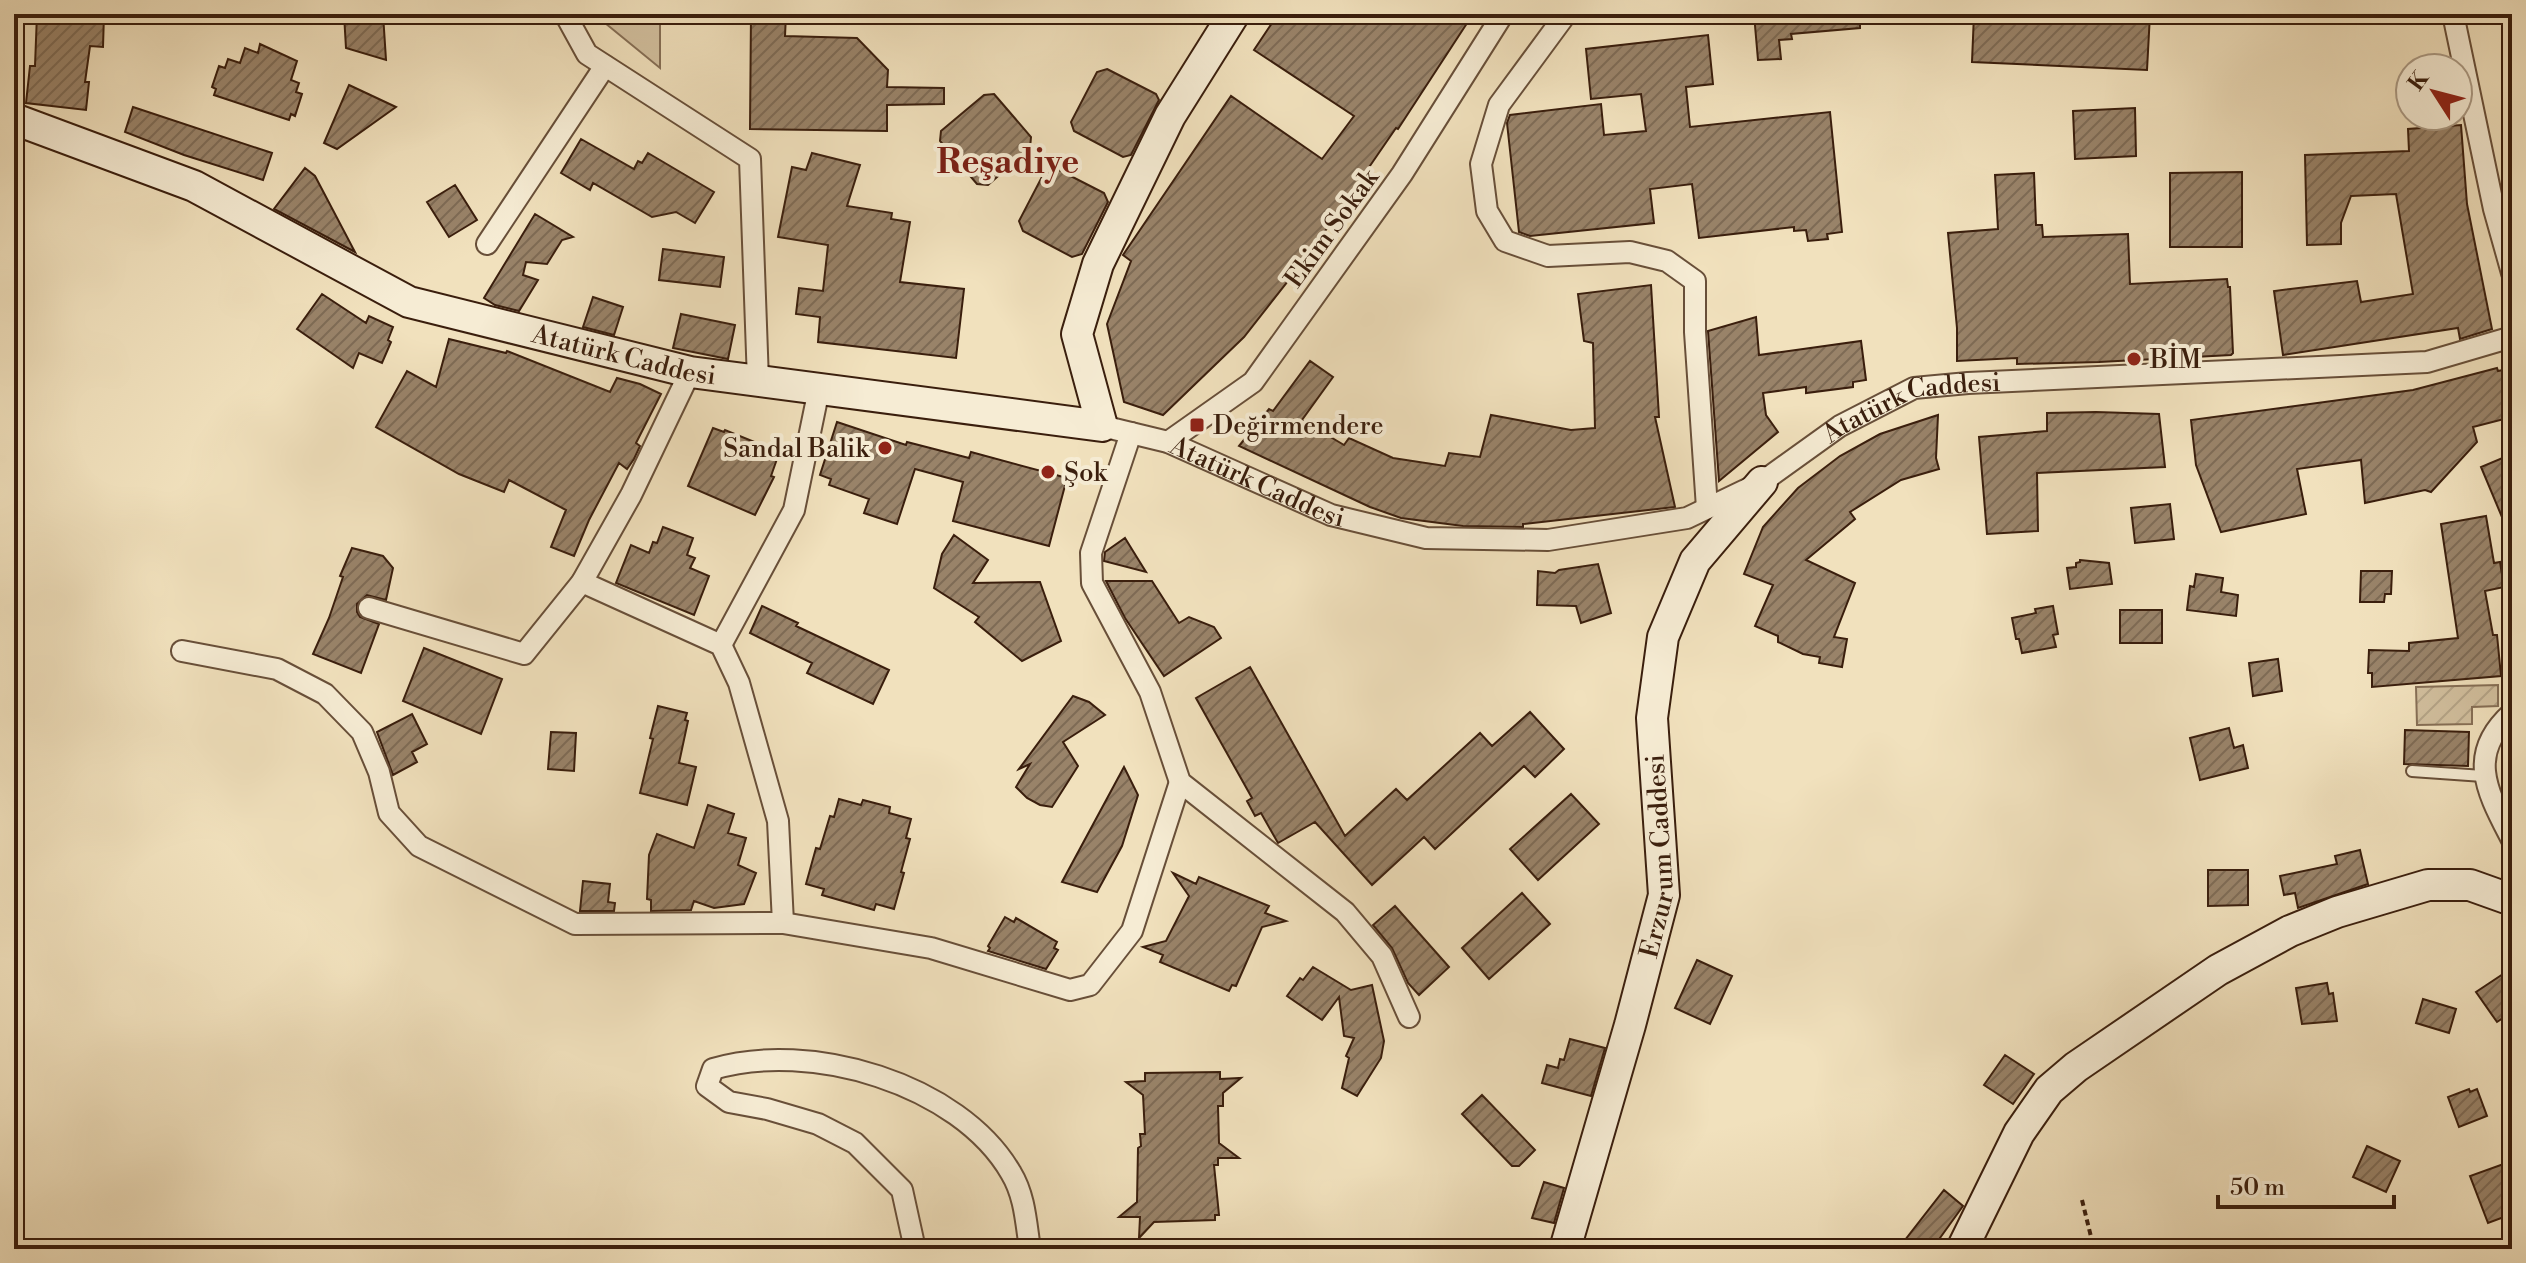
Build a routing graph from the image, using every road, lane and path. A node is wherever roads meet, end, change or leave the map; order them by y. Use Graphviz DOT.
graph roads {
  1 [pos="565,14"];
  2 [pos="1234,14"];
  3 [pos="1503,14"];
  4 [pos="1566,14"];
  5 [pos="2453,14"];
  6 [pos="605,66"];
  7 [pos="14,119"];
  8 [pos="487,244"];
  9 [pos="2512,273"];
  10 [pos="2512,337"];
  11 [pos="690,372"];
  12 [pos="758,381"];
  13 [pos="819,389"];
  14 [pos="1117,430"];
  15 [pos="1168,442"];
  16 [pos="1762,482"];
  17 [pos="1707,508"];
  18 [pos="582,582"];
  19 [pos="369,608"];
  20 [pos="721,645"];
  21 [pos="182,651"];
  22 [pos="2512,713"];
  23 [pos="2412,771"];
  24 [pos="2483,776"];
  25 [pos="1180,782"];
  26 [pos="2512,840"];
  27 [pos="2512,900"];
  28 [pos="783,923"];
  29 [pos="1409,1017"];
  30 [pos="2082,1200"];
  31 [pos="912,1249"];
  32 [pos="1030,1249"];
  33 [pos="1565,1249"];
  34 [pos="1962,1249"];
  35 [pos="2094,1249"];
  1 -- 6 [label="street"];
  2 -- 14 [label="street"];
  3 -- 15 [label="street, Ekim Sokak"];
  4 -- 17 [label="street"];
  5 -- 9 [label="street"];
  6 -- 8 [label="street"];
  6 -- 12 [label="street"];
  7 -- 11 [label="street, Atatürk Caddesi"];
  10 -- 16 [label="street, Atatürk Caddesi"];
  11 -- 12 [label="street, Atatürk Caddesi"];
  11 -- 18 [label="street"];
  12 -- 13 [label="street, Atatürk Caddesi"];
  13 -- 14 [label="street, Atatürk Caddesi"];
  13 -- 20 [label="street"];
  14 -- 15 [label="street, Atatürk Caddesi"];
  14 -- 25 [label="street"];
  15 -- 17 [label="street, Atatürk Caddesi"];
  16 -- 17 [label="street, Atatürk Caddesi"];
  16 -- 33 [label="street, Erzurum Caddesi"];
  18 -- 19 [label="street"];
  18 -- 20 [label="street"];
  20 -- 28 [label="street"];
  21 -- 28 [label="street"];
  22 -- 24 [label="street"];
  23 -- 24 [label="lane"];
  24 -- 26 [label="street"];
  25 -- 28 [label="street"];
  25 -- 29 [label="street"];
  27 -- 34 [label="street"];
  30 -- 35 [label="path"];
  31 -- 32 [label="street"];
}
